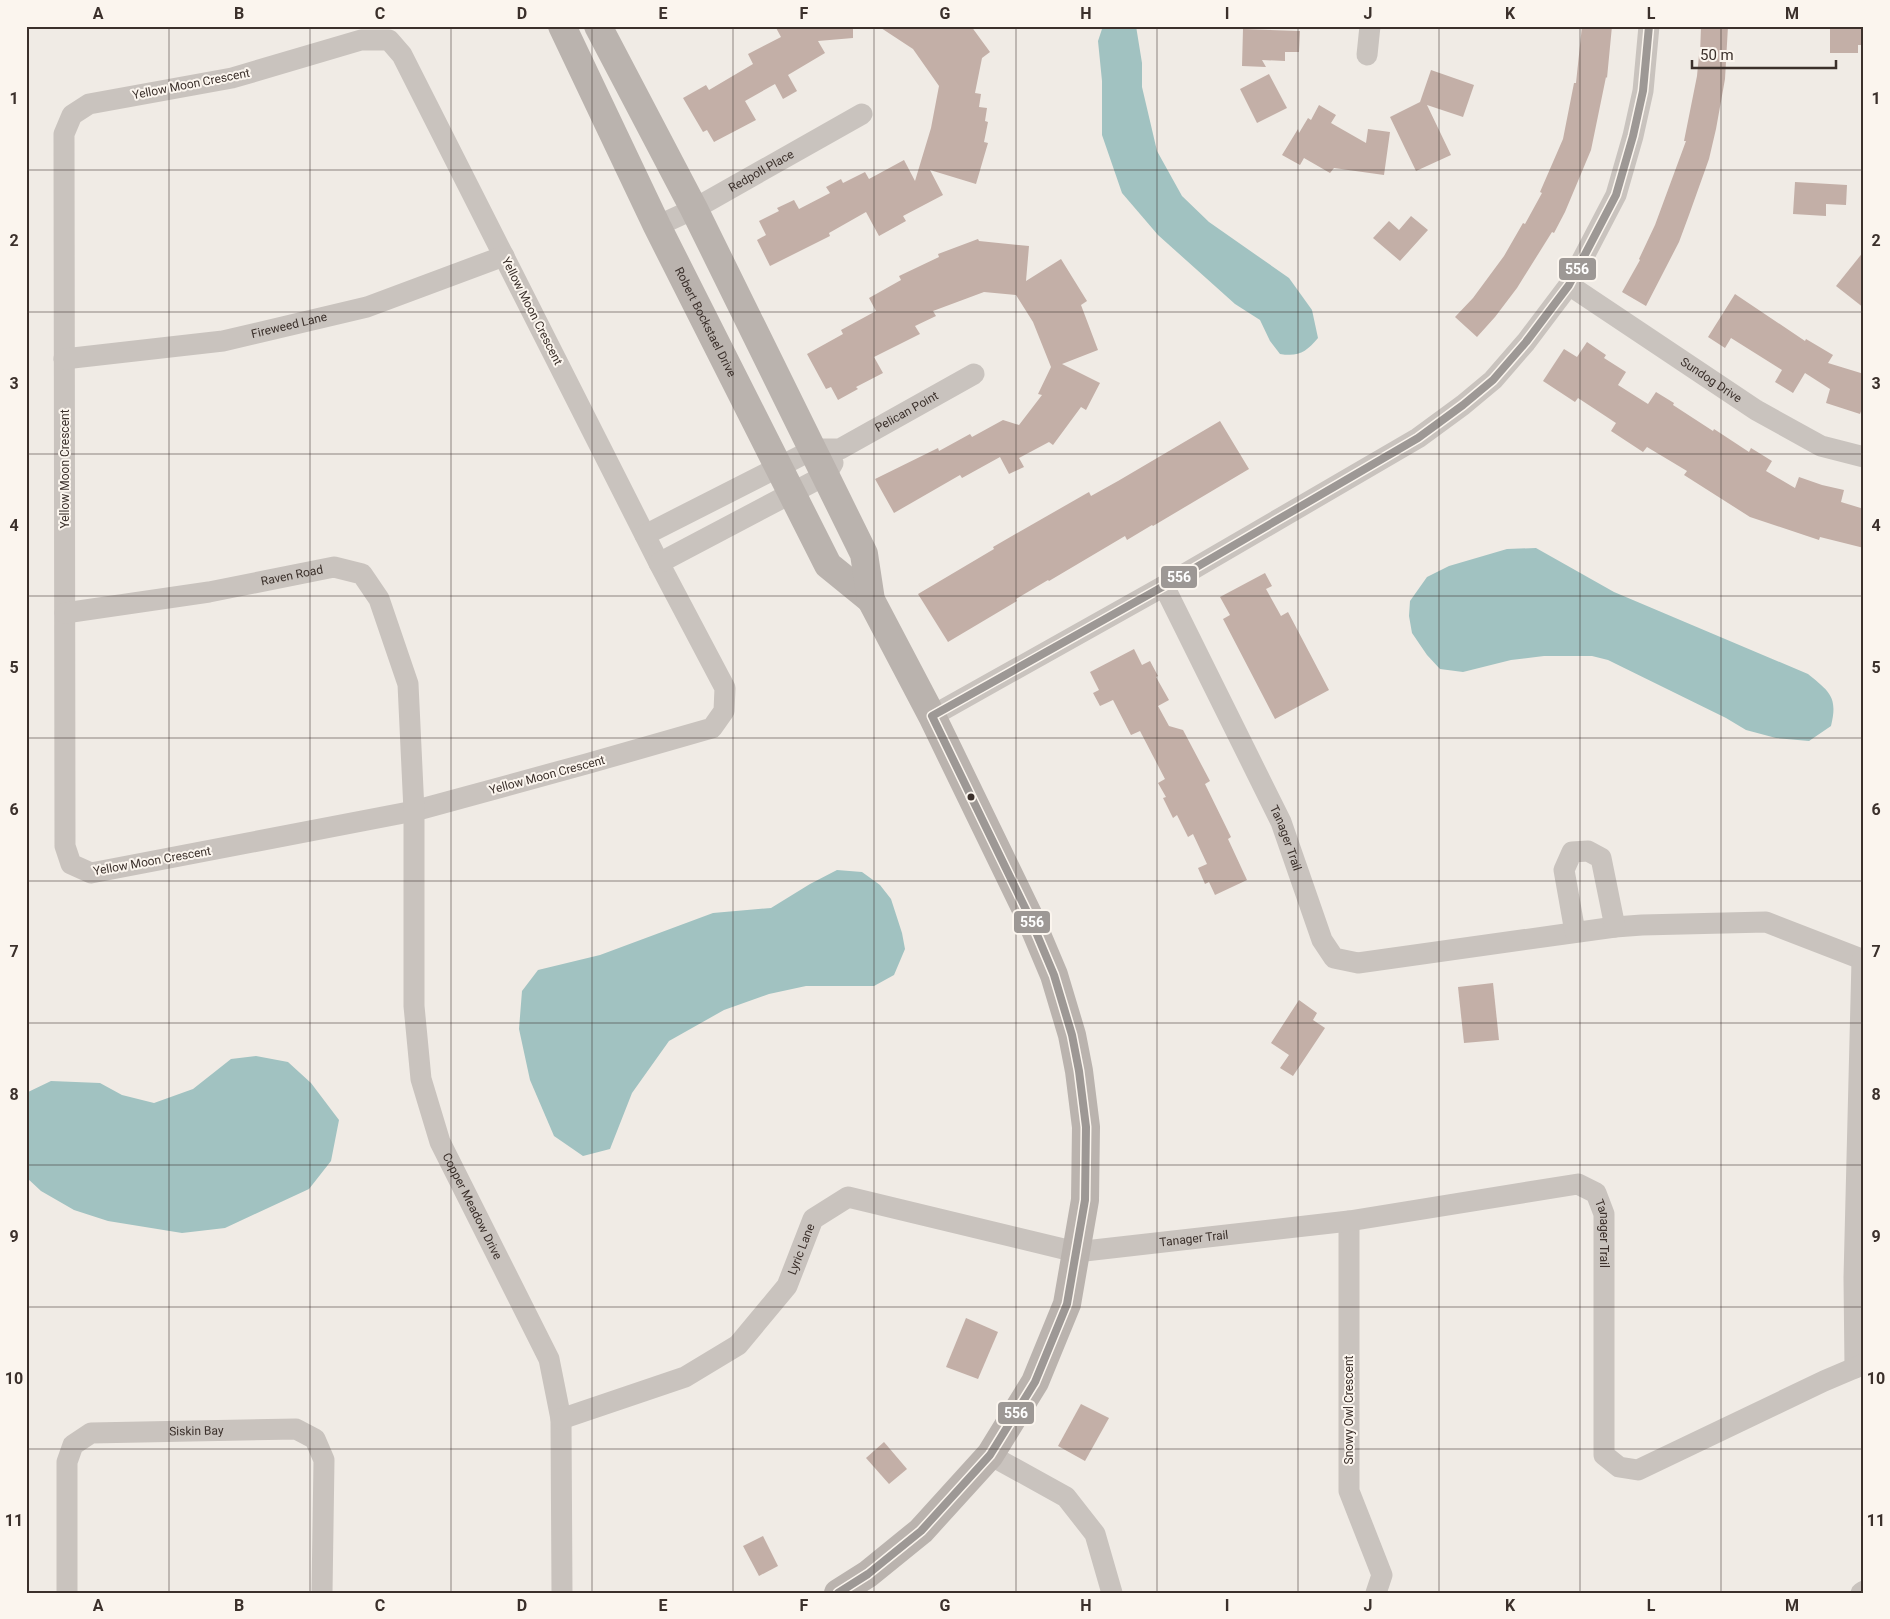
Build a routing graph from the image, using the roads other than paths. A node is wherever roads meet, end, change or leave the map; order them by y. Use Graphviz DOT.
graph roads {
  1 [pos="562,26"];
  2 [pos="598,26"];
  3 [pos="1370,26"];
  4 [pos="1649,26"];
  5 [pos="1367,55"];
  6 [pos="862,114"];
  7 [pos="694,209"];
  8 [pos="657,226"];
  9 [pos="504,256"];
  10 [pos="1569,286"];
  11 [pos="64,359"];
  12 [pos="974,374"];
  13 [pos="840,448"];
  14 [pos="814,450"];
  15 [pos="1864,457"];
  16 [pos="780,467"];
  17 [pos="826,476"];
  18 [pos="793,493"];
  19 [pos="645,536"];
  20 [pos="659,563"];
  21 [pos="1164,586"];
  22 [pos="871,600"];
  23 [pos="65,614"];
  24 [pos="932,716"];
  25 [pos="414,811"];
  26 [pos="1615,927"];
  27 [pos="1575,932"];
  28 [pos="1863,960"];
  29 [pos="1348,1221"];
  30 [pos="1076,1252"];
  31 [pos="1860,1366"];
  32 [pos="562,1419"];
  33 [pos="990,1455"];
  34 [pos="66,1593"];
  35 [pos="322,1593"];
  36 [pos="562,1593"];
  37 [pos="838,1593"];
  38 [pos="1112,1593"];
  39 [pos="1376,1593"];
  1 -- 8 [label="street, Robert Bockstael Drive"];
  2 -- 7 [label="street, Robert Bockstael Drive"];
  3 -- 5 [label="street"];
  4 -- 10 [label="street"];
  6 -- 7 [label="street, Redpoll Place"];
  7 -- 8 [label="street, Redpoll Place"];
  7 -- 14 [label="street, Robert Bockstael Drive"];
  8 -- 16 [label="street, Robert Bockstael Drive"];
  9 -- 11 [label="street, Fireweed Lane"];
  9 -- 11 [label="street, Yellow Moon Crescent"];
  9 -- 19 [label="street, Yellow Moon Crescent"];
  10 -- 15 [label="street, Sundog Drive"];
  10 -- 21 [label="street"];
  11 -- 23 [label="street, Yellow Moon Crescent"];
  12 -- 13 [label="street, Pelican Point"];
  13 -- 14 [label="street, Pelican Point"];
  13 -- 17 [label="street"];
  14 -- 16 [label="street"];
  14 -- 17 [label="street, Robert Bockstael Drive"];
  16 -- 18 [label="street, Robert Bockstael Drive"];
  16 -- 19 [label="street"];
  17 -- 18 [label="street"];
  17 -- 22 [label="street, Robert Bockstael Drive"];
  18 -- 20 [label="street"];
  18 -- 22 [label="street, Robert Bockstael Drive"];
  19 -- 20 [label="street, Yellow Moon Crescent"];
  20 -- 25 [label="street, Yellow Moon Crescent"];
  21 -- 24 [label="street"];
  21 -- 27 [label="street, Tanager Trail"];
  22 -- 24 [label="street, Robert Bockstael Drive"];
  23 -- 25 [label="street, Raven Road"];
  23 -- 25 [label="street, Yellow Moon Crescent"];
  24 -- 30 [label="street, Robert Bockstael Drive"];
  25 -- 32 [label="street, Copper Meadow Drive"];
  26 -- 27 [label="street, Tanager Trail"];
  26 -- 27 [label="street"];
  26 -- 28 [label="street, Tanager Trail"];
  28 -- 31 [label="street"];
  29 -- 30 [label="street, Tanager Trail"];
  29 -- 31 [label="street, Tanager Trail"];
  29 -- 39 [label="street, Snowy Owl Crescent"];
  30 -- 32 [label="street, Lyric Lane"];
  30 -- 33 [label="street, Robert Bockstael Drive"];
  32 -- 36 [label="street, Copper Meadow Drive"];
  33 -- 37 [label="street, Robert Bockstael Drive"];
  33 -- 38 [label="street"];
  34 -- 35 [label="street, Siskin Bay"];
}
